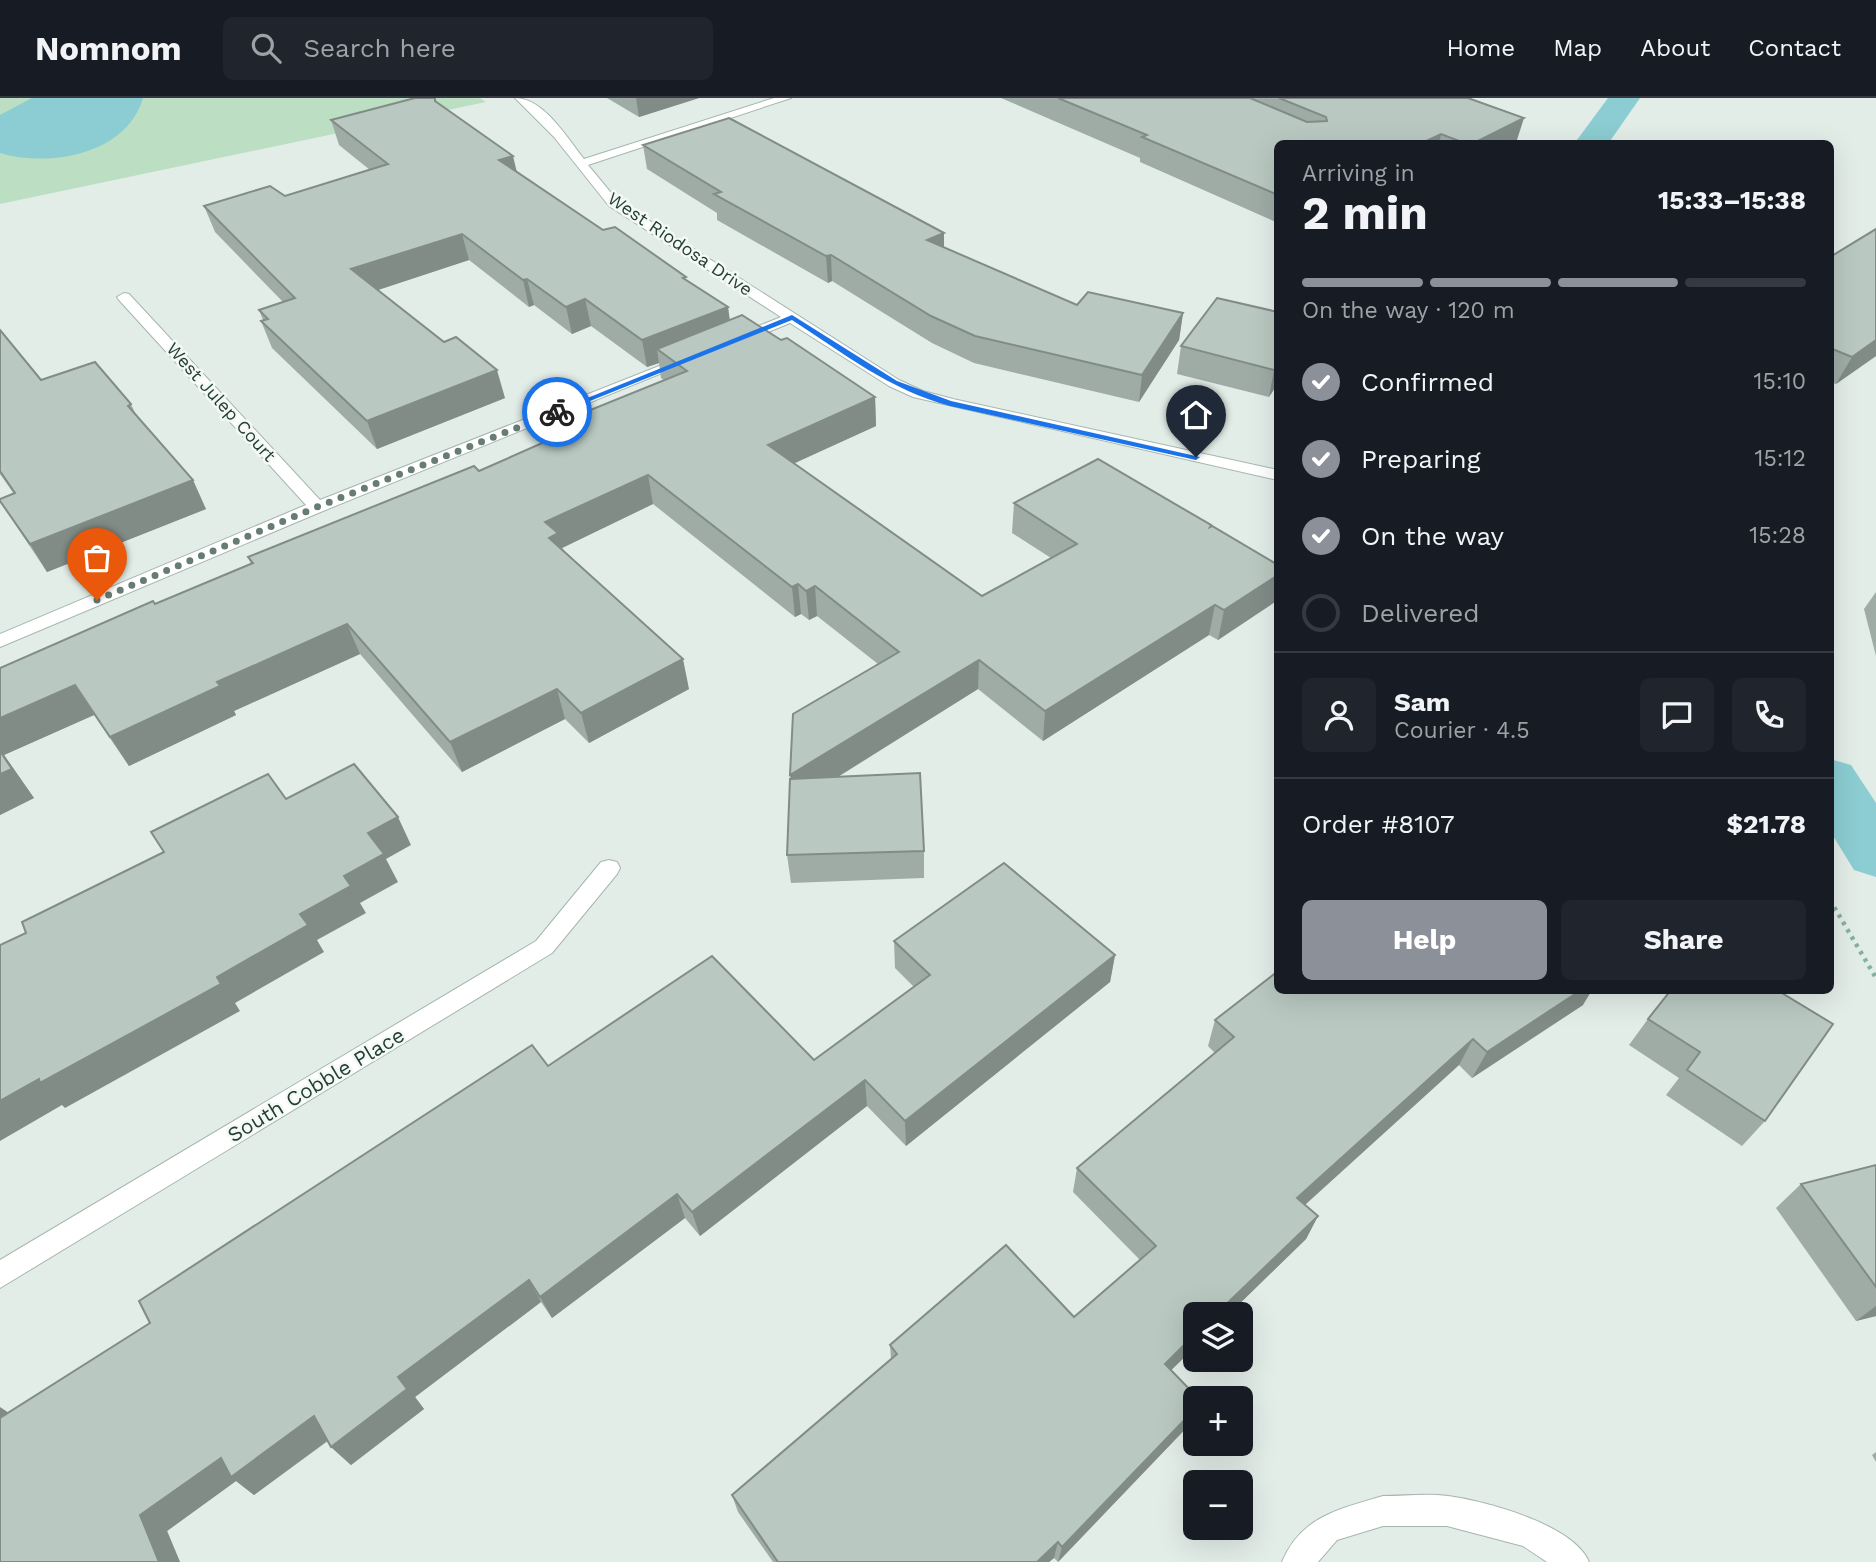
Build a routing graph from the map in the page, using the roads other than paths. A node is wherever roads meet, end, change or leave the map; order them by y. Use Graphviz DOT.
graph roads {
  1 [pos="521,98"];
  2 [pos="785,98"];
  3 [pos="580,164"];
  4 [pos="124,297"];
  5 [pos="792,317"];
  6 [pos="1274,474"];
  7 [pos="317,507"];
  8 [pos="0,640"];
  9 [pos="609,868"];
  10 [pos="0,1275"];
  11 [pos="1297,1562"];
  12 [pos="1574,1562"];
  1 -- 3 [label="street, West Riodosa Drive"];
  2 -- 3 [label="street"];
  3 -- 5 [label="street, West Riodosa Drive"];
  4 -- 7 [label="street, West Julep Court"];
  5 -- 6 [label="street, West Riodosa Drive"];
  5 -- 7 [label="street"];
  7 -- 8 [label="street"];
  9 -- 10 [label="street, South Cobble Place"];
  11 -- 12 [label="street"];
}
